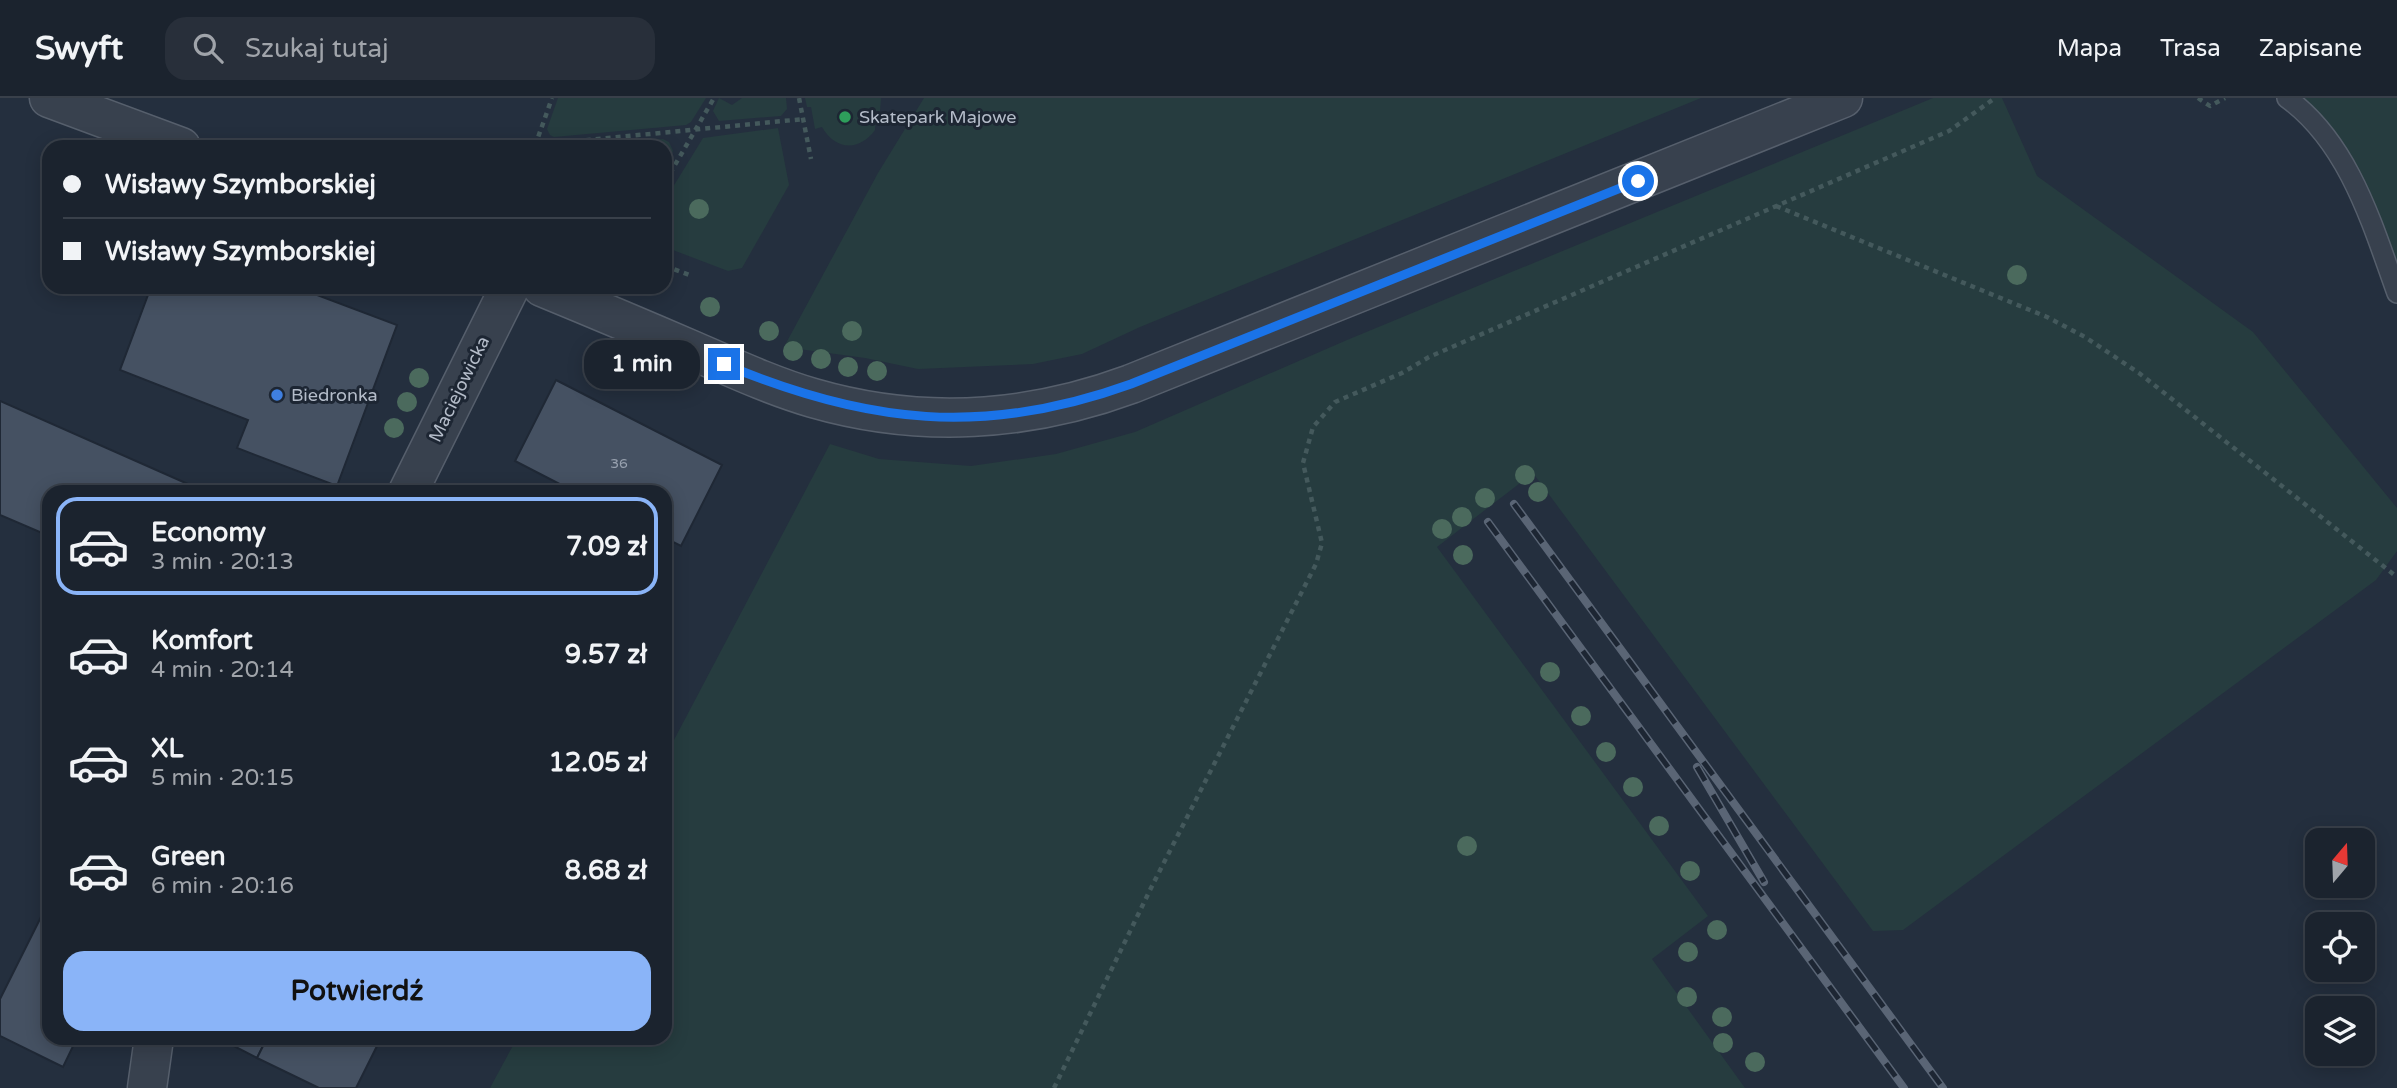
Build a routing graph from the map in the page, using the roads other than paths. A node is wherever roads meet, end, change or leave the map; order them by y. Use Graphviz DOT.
graph roads {
  1 [pos="49,98"];
  2 [pos="1843,98"];
  3 [pos="2287,98"];
  4 [pos="162,140"];
  5 [pos="2397,293"];
  6 [pos="507,294"];
  7 [pos="558,294"];
  8 [pos="411,485"];
  9 [pos="153,1045"];
  10 [pos="147,1088"];
  1 -- 4 [label="street"];
  2 -- 7 [label="street"];
  3 -- 5 [label="lane"];
  6 -- 8 [label="street, Maciejowicka"];
  9 -- 10 [label="street"];
}
